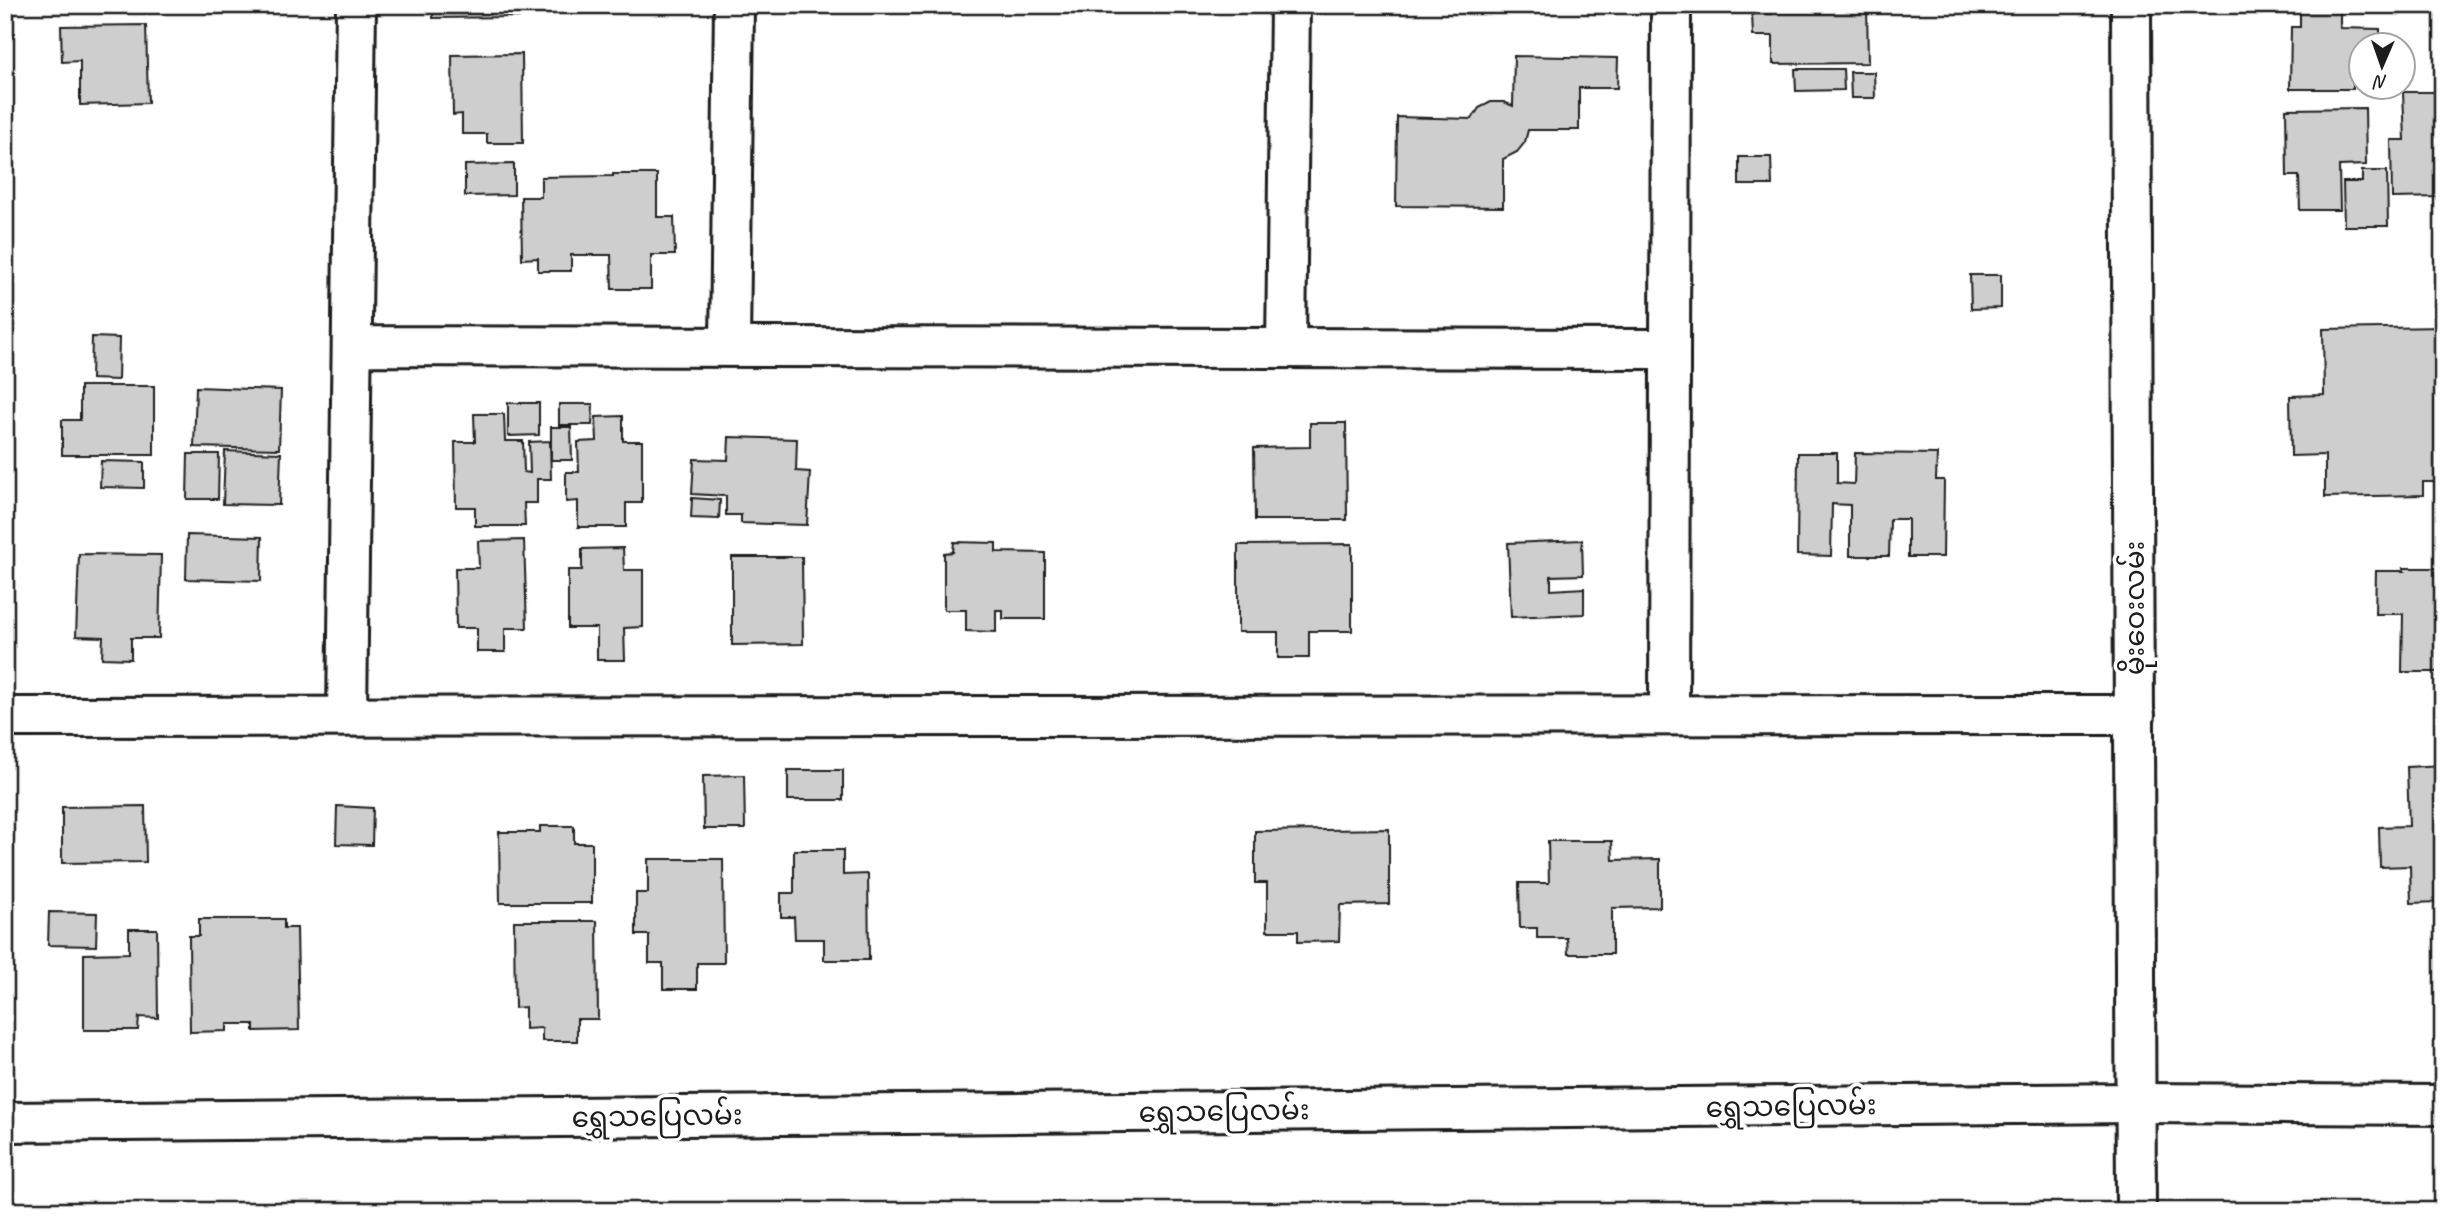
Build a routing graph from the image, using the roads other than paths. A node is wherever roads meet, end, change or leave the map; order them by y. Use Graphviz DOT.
graph roads {
  1 [pos="356,5"];
  2 [pos="734,5"];
  3 [pos="1290,5"];
  4 [pos="1671,5"];
  5 [pos="2131,5"];
  6 [pos="352,346"];
  7 [pos="730,347"];
  8 [pos="1286,348"];
  9 [pos="1670,349"];
  10 [pos="1669,715"];
  11 [pos="2135,715"];
  12 [pos="347,716"];
  13 [pos="5,717"];
  14 [pos="2136,1103"];
  15 [pos="2443,1105"];
  16 [pos="5,1122"];
  17 [pos="2136,1211"];
  1 -- 6 [label="street"];
  2 -- 7 [label="street"];
  3 -- 8 [label="street"];
  4 -- 9 [label="street"];
  5 -- 11 [label="street, မိုးဝေးလမ်း"];
  6 -- 7 [label="street"];
  6 -- 12 [label="street"];
  7 -- 8 [label="street"];
  8 -- 9 [label="street"];
  9 -- 10 [label="street"];
  10 -- 11 [label="street"];
  10 -- 12 [label="street"];
  11 -- 14 [label="street, မိုးဝေးလမ်း"];
  12 -- 13 [label="street"];
  14 -- 15 [label="street, ရွှေသပြေလမ်း"];
  14 -- 16 [label="street, ရွှေသပြေလမ်း"];
  14 -- 17 [label="street, မိုးဝေးလမ်း"];
}
